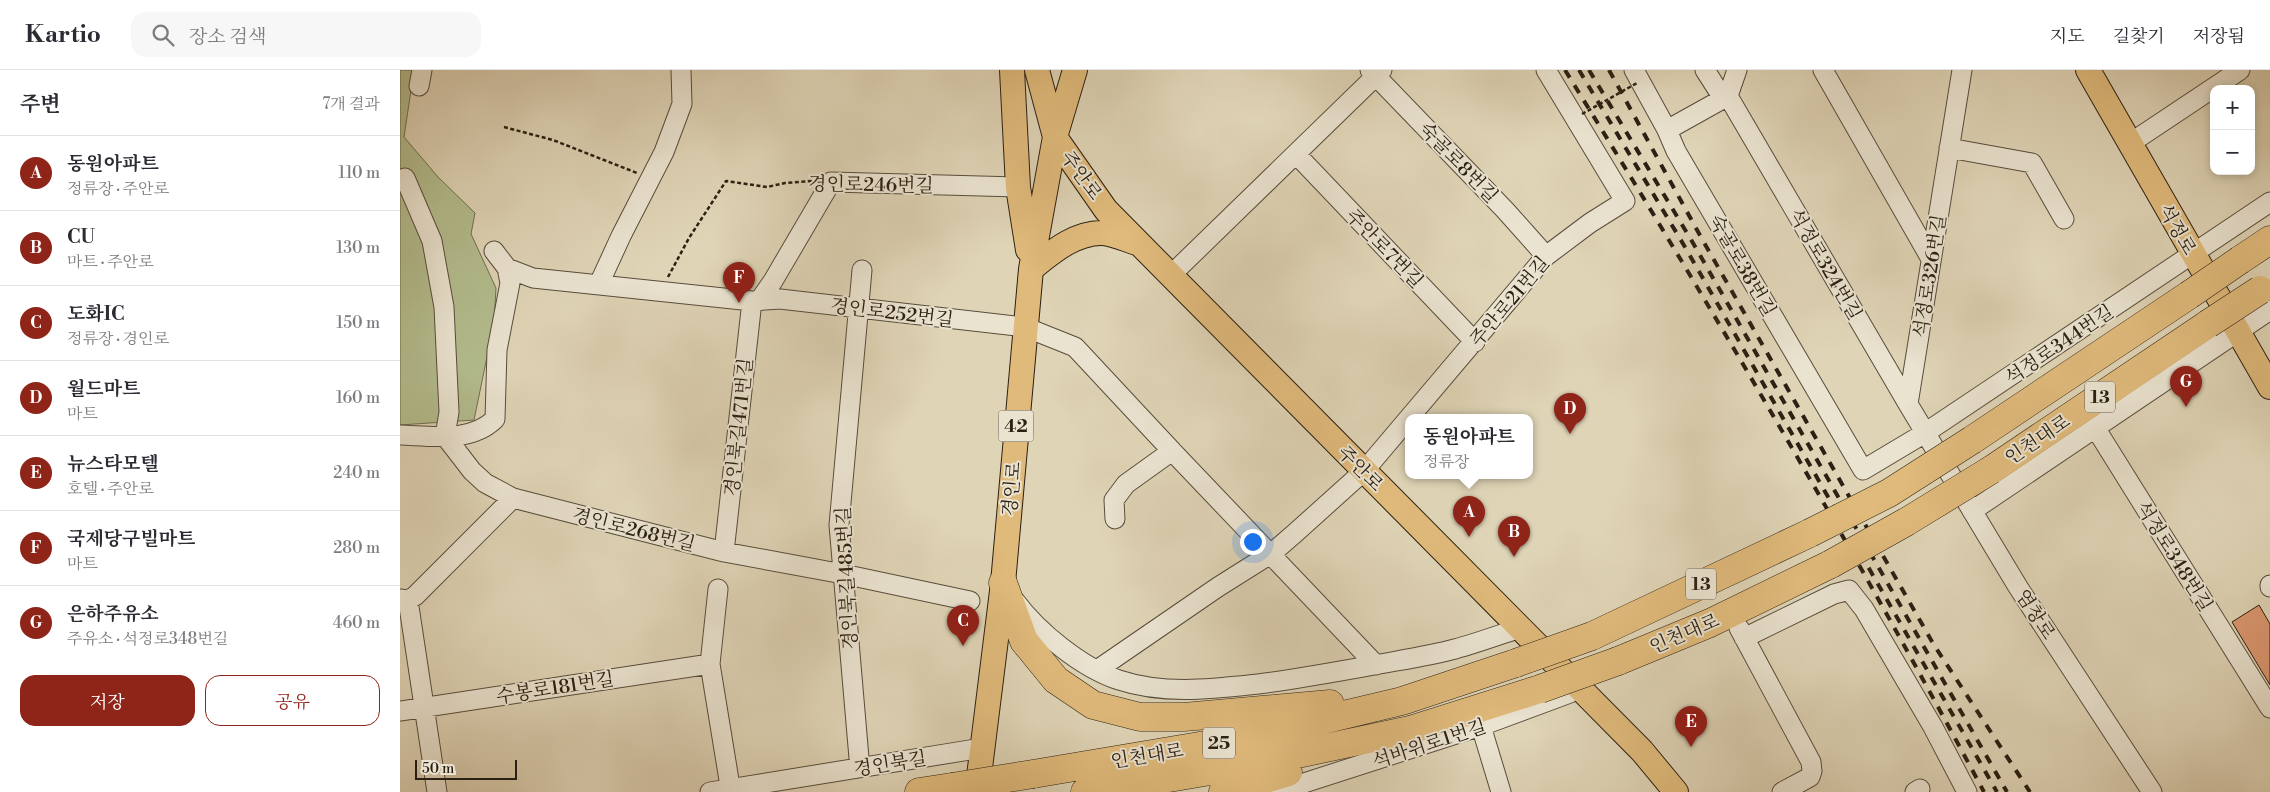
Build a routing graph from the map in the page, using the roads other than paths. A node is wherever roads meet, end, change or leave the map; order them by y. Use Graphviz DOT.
graph roads {
  1 [pos="1012,70"];
  2 [pos="1037,70"];
  3 [pos="1075,70"];
  4 [pos="1546,70"];
  5 [pos="1705,70"];
  6 [pos="1737,70"];
  7 [pos="1823,70"];
  8 [pos="1962,70"];
  9 [pos="2088,70"];
  10 [pos="2240,70"];
  11 [pos="678,71"];
  12 [pos="1376,72"];
  13 [pos="1635,77"];
  14 [pos="1728,96"];
  15 [pos="1667,130"];
  16 [pos="1055,138"];
  17 [pos="2129,144"];
  18 [pos="1949,148"];
  19 [pos="1296,154"];
  20 [pos="405,178"];
  21 [pos="1018,187"];
  22 [pos="2270,202"];
  23 [pos="2064,219"];
  24 [pos="2270,240"];
  25 [pos="1140,244"];
  26 [pos="494,251"];
  27 [pos="2193,255"];
  28 [pos="1546,256"];
  29 [pos="1931,259"];
  30 [pos="507,268"];
  31 [pos="1031,269"];
  32 [pos="862,270"];
  33 [pos="1171,275"];
  34 [pos="600,284"];
  35 [pos="2267,294"];
  36 [pos="755,301"];
  37 [pos="858,307"];
  38 [pos="1025,327"];
  39 [pos="2238,332"];
  40 [pos="1475,342"];
  41 [pos="2270,386"];
  42 [pos="1908,404"];
  43 [pos="1413,414"];
  44 [pos="1405,423"];
  45 [pos="2096,429"];
  46 [pos="1925,433"];
  47 [pos="400,435"];
  48 [pos="445,436"];
  49 [pos="1172,451"];
  50 [pos="1856,459"];
  51 [pos="1364,471"];
  52 [pos="513,498"];
  53 [pos="1972,511"];
  54 [pos="1115,519"];
  55 [pos="724,552"];
  56 [pos="1272,553"];
  57 [pos="842,574"];
  58 [pos="1003,583"];
  59 [pos="718,589"];
  60 [pos="404,600"];
  61 [pos="970,601"];
  62 [pos="1730,613"];
  63 [pos="1520,628"];
  64 [pos="1744,638"];
  65 [pos="710,664"];
  66 [pos="1376,665"];
  67 [pos="1098,670"];
  68 [pos="1580,688"];
  69 [pos="1402,700"];
  70 [pos="424,707"];
  71 [pos="2270,708"];
  72 [pos="400,711"];
  73 [pos="1481,726"];
  74 [pos="1410,730"];
  75 [pos="982,748"];
  76 [pos="859,758"];
  77 [pos="730,780"];
  78 [pos="965,790"];
  79 [pos="437,792"];
  80 [pos="710,792"];
  81 [pos="919,792"];
  82 [pos="1085,792"];
  83 [pos="1223,792"];
  84 [pos="1276,792"];
  85 [pos="1501,792"];
  86 [pos="1676,792"];
  87 [pos="1782,792"];
  88 [pos="1967,792"];
  89 [pos="2152,792"];
  1 -- 21 [label="main road"];
  2 -- 16 [label="main road, 경인로 / 42"];
  3 -- 16 [label="main road"];
  4 -- 28 [label="street, 주안로21번길"];
  5 -- 14 [label="street, 석정로324번길"];
  6 -- 14 [label="street"];
  7 -- 29 [label="street"];
  8 -- 18 [label="street, 석정로326번길"];
  9 -- 17 [label="main road, 석정로"];
  10 -- 17 [label="street"];
  11 -- 34 [label="street"];
  12 -- 19 [label="street"];
  12 -- 28 [label="street, 숙골로8번길"];
  13 -- 15 [label="street, 숙골로38번길"];
  14 -- 15 [label="street"];
  14 -- 42 [label="street, 석정로324번길"];
  15 -- 50 [label="street, 숙골로38번길"];
  16 -- 25 [label="main road, 주안로"];
  16 -- 31 [label="main road, 경인로 / 42"];
  17 -- 27 [label="main road, 석정로"];
  18 -- 23 [label="street"];
  18 -- 29 [label="street, 석정로326번길"];
  19 -- 33 [label="street"];
  19 -- 40 [label="street, 주안로7번길"];
  20 -- 48 [label="street"];
  21 -- 31 [label="main road"];
  21 -- 36 [label="street, 경인로246번길"];
  22 -- 27 [label="street, 석정로344번길"];
  24 -- 69 [label="highway, 인천대로 / 13, bridge"];
  25 -- 31 [label="main road"];
  25 -- 33 [label="main road, 주안로"];
  26 -- 30 [label="street"];
  27 -- 39 [label="main road, 석정로"];
  27 -- 46 [label="street, 석정로344번길"];
  28 -- 40 [label="street, 주안로21번길"];
  29 -- 42 [label="street, 석정로326번길"];
  30 -- 34 [label="street, 경인로252번길"];
  30 -- 48 [label="street"];
  31 -- 38 [label="main road, 경인로 / 42"];
  32 -- 37 [label="street, 경인북길485번길"];
  33 -- 51 [label="main road, 주안로"];
  34 -- 36 [label="street, 경인로252번길"];
  35 -- 39 [label="street"];
  35 -- 62 [label="highway, 인천대로 / 13, bridge"];
  36 -- 37 [label="street, 경인로252번길"];
  36 -- 55 [label="street, 경인북길471번길"];
  37 -- 38 [label="street, 경인로252번길"];
  37 -- 57 [label="street, 경인북길485번길"];
  38 -- 49 [label="street, 경인로252번길"];
  38 -- 58 [label="main road, 경인로 / 42"];
  39 -- 41 [label="main road, 석정로"];
  39 -- 45 [label="street"];
  40 -- 43 [label="street, 주안로21번길"];
  42 -- 46 [label="street, 석정로324번길"];
  44 -- 51 [label="street, 주안로21번길"];
  45 -- 53 [label="street"];
  45 -- 71 [label="street, 석정로348번길"];
  46 -- 50 [label="street, 석정로344번길"];
  46 -- 53 [label="street, 염창로"];
  47 -- 48 [label="street"];
  48 -- 52 [label="street, 경인로268번길"];
  49 -- 54 [label="street"];
  49 -- 56 [label="street, 경인로252번길"];
  51 -- 56 [label="street, 주안로21번길"];
  51 -- 63 [label="main road, 주안로"];
  52 -- 55 [label="street, 경인로268번길"];
  52 -- 60 [label="street"];
  53 -- 89 [label="street, 염창로"];
  55 -- 57 [label="street, 경인로268번길"];
  56 -- 66 [label="street, 경인로252번길"];
  56 -- 67 [label="street, 주안로21번길"];
  57 -- 61 [label="street, 경인로268번길"];
  57 -- 76 [label="street, 경인북길485번길"];
  58 -- 67 [label="street"];
  58 -- 69 [label="highway"];
  58 -- 75 [label="main road, 경인로 / 42"];
  59 -- 65 [label="street"];
  60 -- 70 [label="street"];
  62 -- 64 [label="street"];
  62 -- 74 [label="highway, 인천대로 / 13, bridge"];
  63 -- 66 [label="street"];
  63 -- 68 [label="main road, 주안로"];
  64 -- 87 [label="street"];
  64 -- 88 [label="street"];
  65 -- 70 [label="street, 수봉로181번길"];
  65 -- 77 [label="street"];
  66 -- 67 [label="street"];
  68 -- 73 [label="street, 석바위로1번길"];
  68 -- 86 [label="main road, 주안로"];
  69 -- 78 [label="highway, 인천대로 / 25, bridge"];
  70 -- 72 [label="street, 수봉로181번길"];
  70 -- 79 [label="street"];
  73 -- 84 [label="street, 석바위로1번길"];
  73 -- 85 [label="street"];
  74 -- 82 [label="highway, 인천대로 / 25"];
  74 -- 83 [label="highway"];
  75 -- 78 [label="main road, 경인로 / 42"];
  75 -- 80 [label="street, 경인북길"];
  78 -- 81 [label="highway, 인천대로 / 25"];
}
